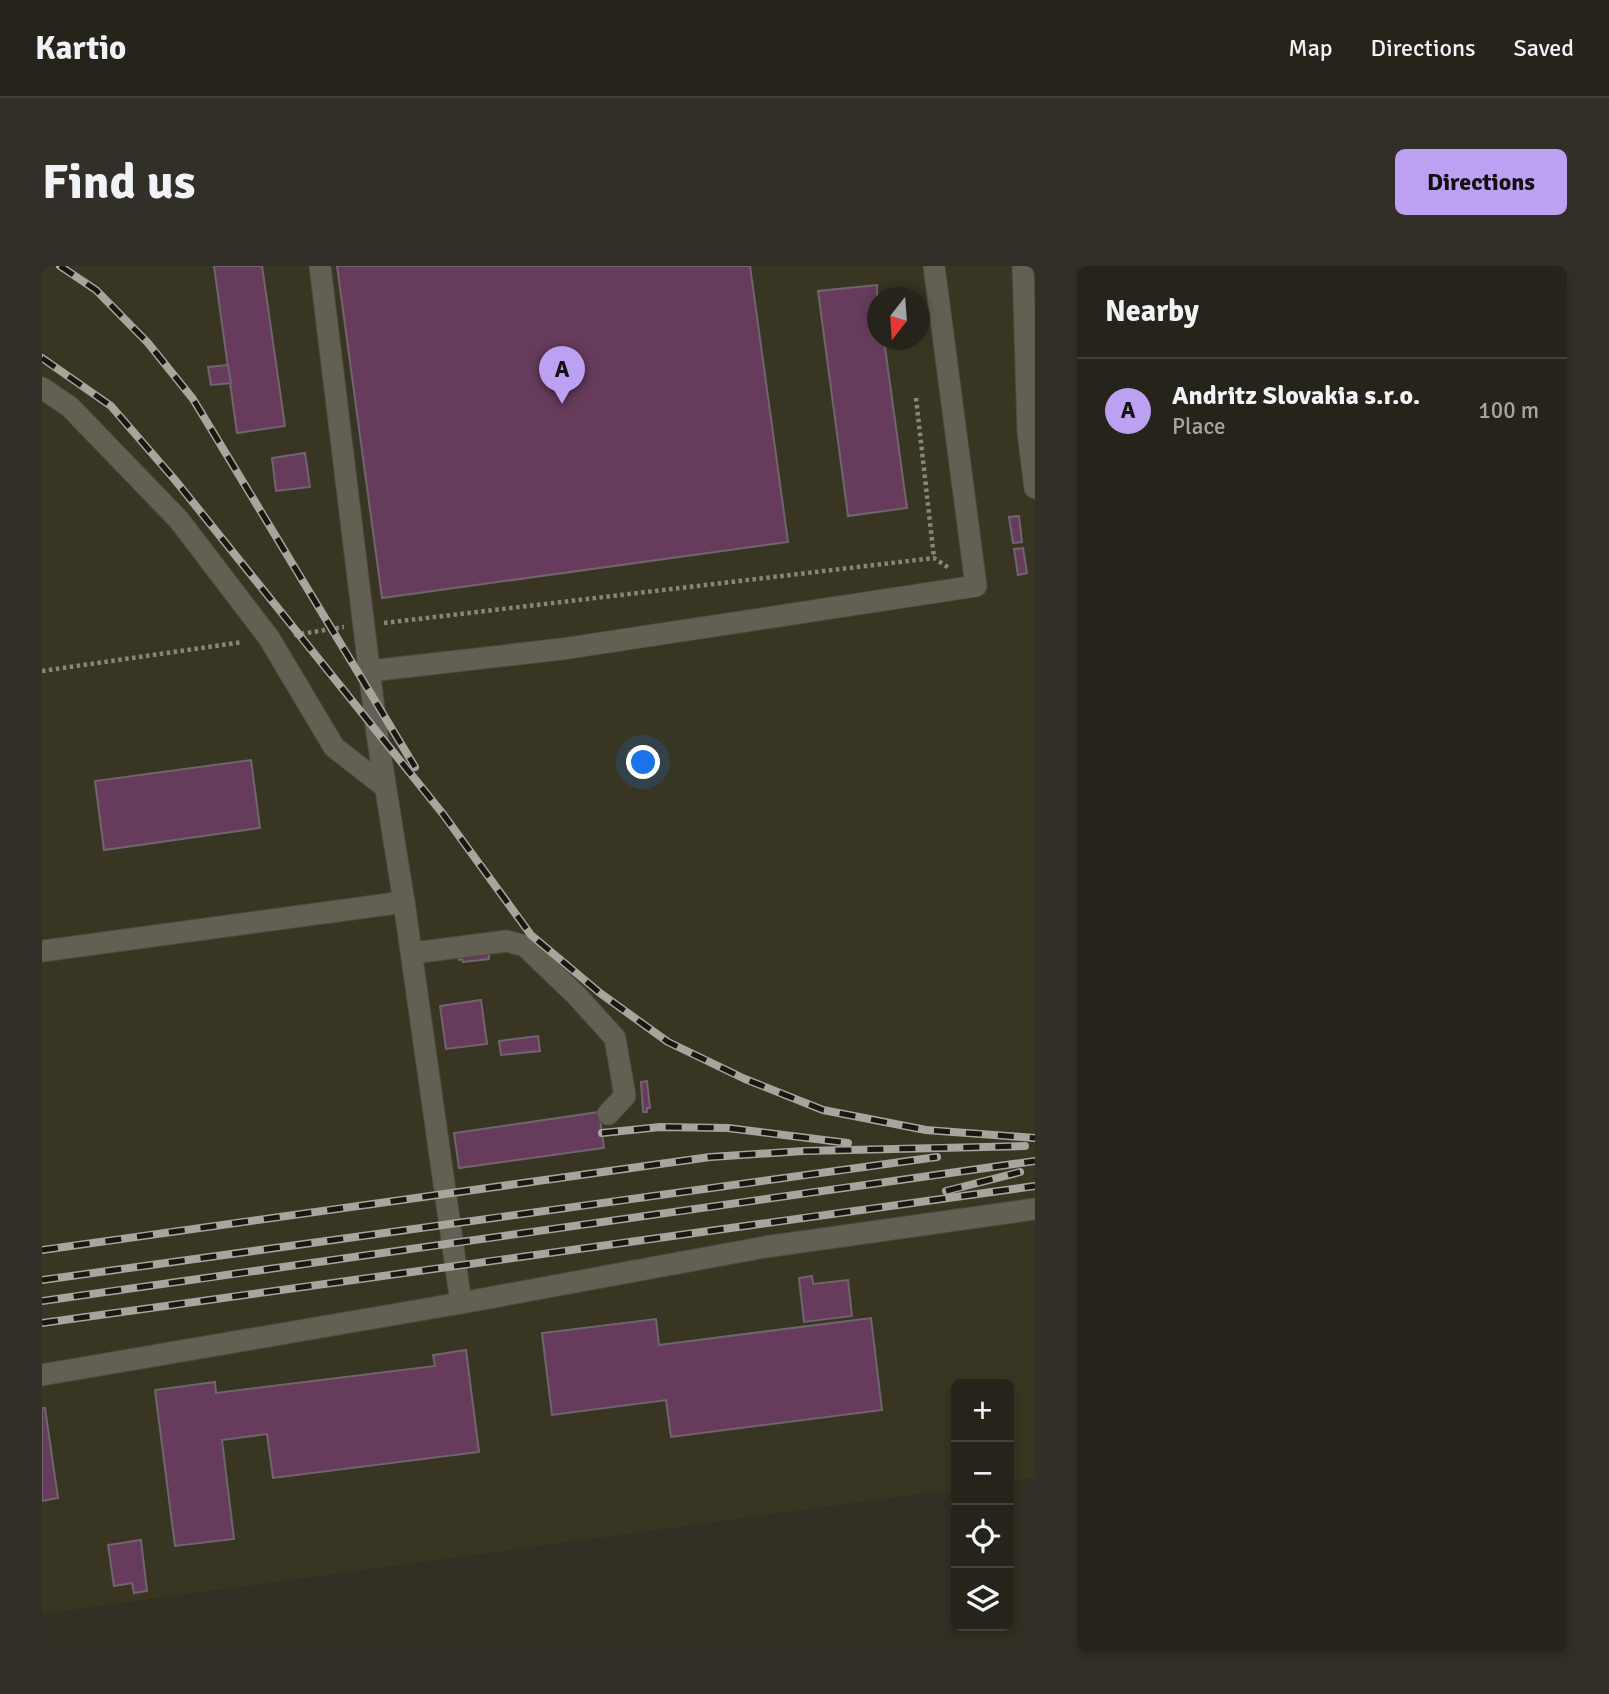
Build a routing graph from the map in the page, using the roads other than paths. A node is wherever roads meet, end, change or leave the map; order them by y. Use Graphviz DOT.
graph roads {
  1 [pos="320,266"];
  2 [pos="934,266"];
  3 [pos="1023,266"];
  4 [pos="42,388"];
  5 [pos="1035,488"];
  6 [pos="370,671"];
  7 [pos="385,787"];
  8 [pos="404,902"];
  9 [pos="42,950"];
  10 [pos="413,953"];
  11 [pos="607,1114"];
  12 [pos="1035,1209"];
  13 [pos="461,1303"];
  14 [pos="42,1375"];
  1 -- 6 [label="lane"];
  2 -- 6 [label="lane"];
  3 -- 5 [label="lane"];
  4 -- 7 [label="lane"];
  6 -- 7 [label="lane"];
  7 -- 8 [label="lane"];
  8 -- 9 [label="lane"];
  8 -- 10 [label="lane"];
  10 -- 11 [label="lane"];
  10 -- 13 [label="lane"];
  12 -- 13 [label="lane"];
  13 -- 14 [label="lane"];
}
